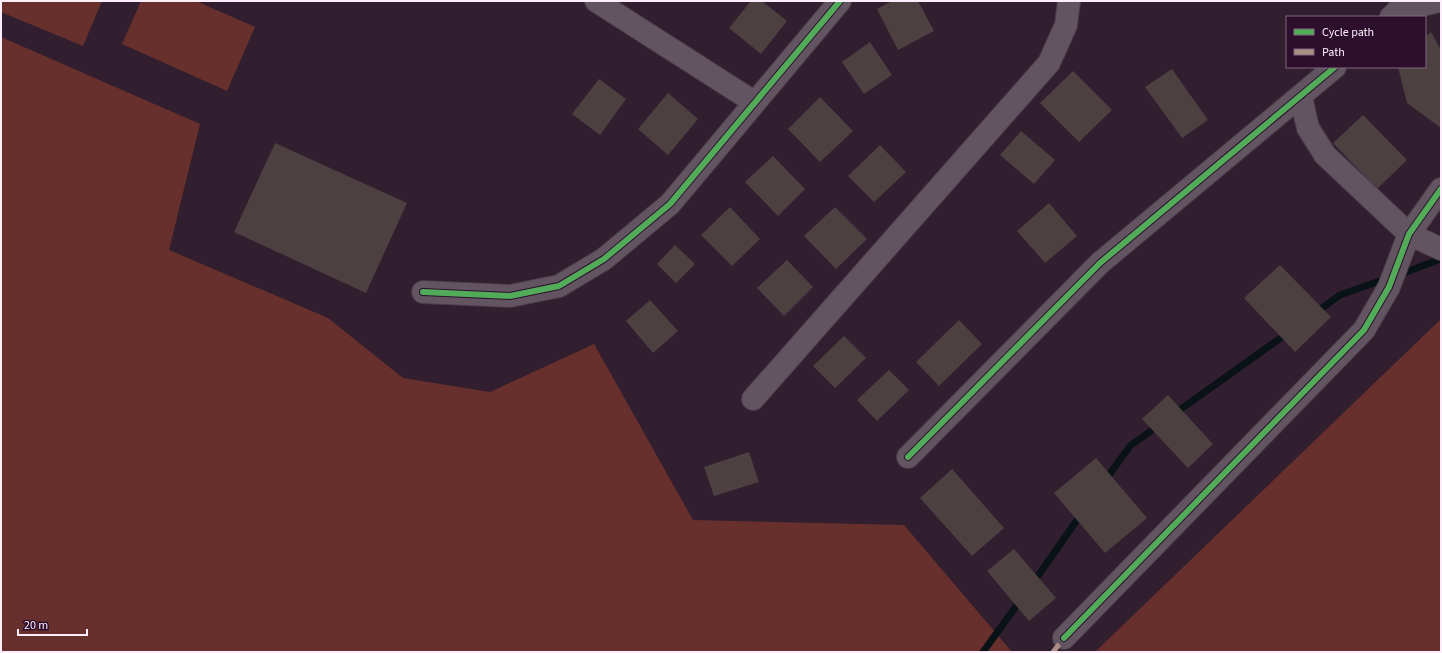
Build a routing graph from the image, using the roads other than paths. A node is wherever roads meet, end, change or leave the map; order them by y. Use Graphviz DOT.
graph roads {
  1 [pos="596,1"];
  2 [pos="840,1"];
  3 [pos="1069,1"];
  4 [pos="1439,1"];
  5 [pos="1395,10"];
  6 [pos="1334,68"];
  7 [pos="1301,97"];
  8 [pos="754,102"];
  9 [pos="1441,189"];
  10 [pos="1409,234"];
  11 [pos="1441,249"];
  12 [pos="423,292"];
  13 [pos="753,399"];
  14 [pos="908,457"];
  15 [pos="1064,638"];
  1 -- 8 [label="street"];
  2 -- 8 [label="street"];
  3 -- 13 [label="street"];
  4 -- 5 [label="street"];
  6 -- 7 [label="street"];
  7 -- 10 [label="street"];
  7 -- 14 [label="street"];
  8 -- 12 [label="street"];
  9 -- 10 [label="street"];
  10 -- 11 [label="street"];
  10 -- 15 [label="street"];
}
